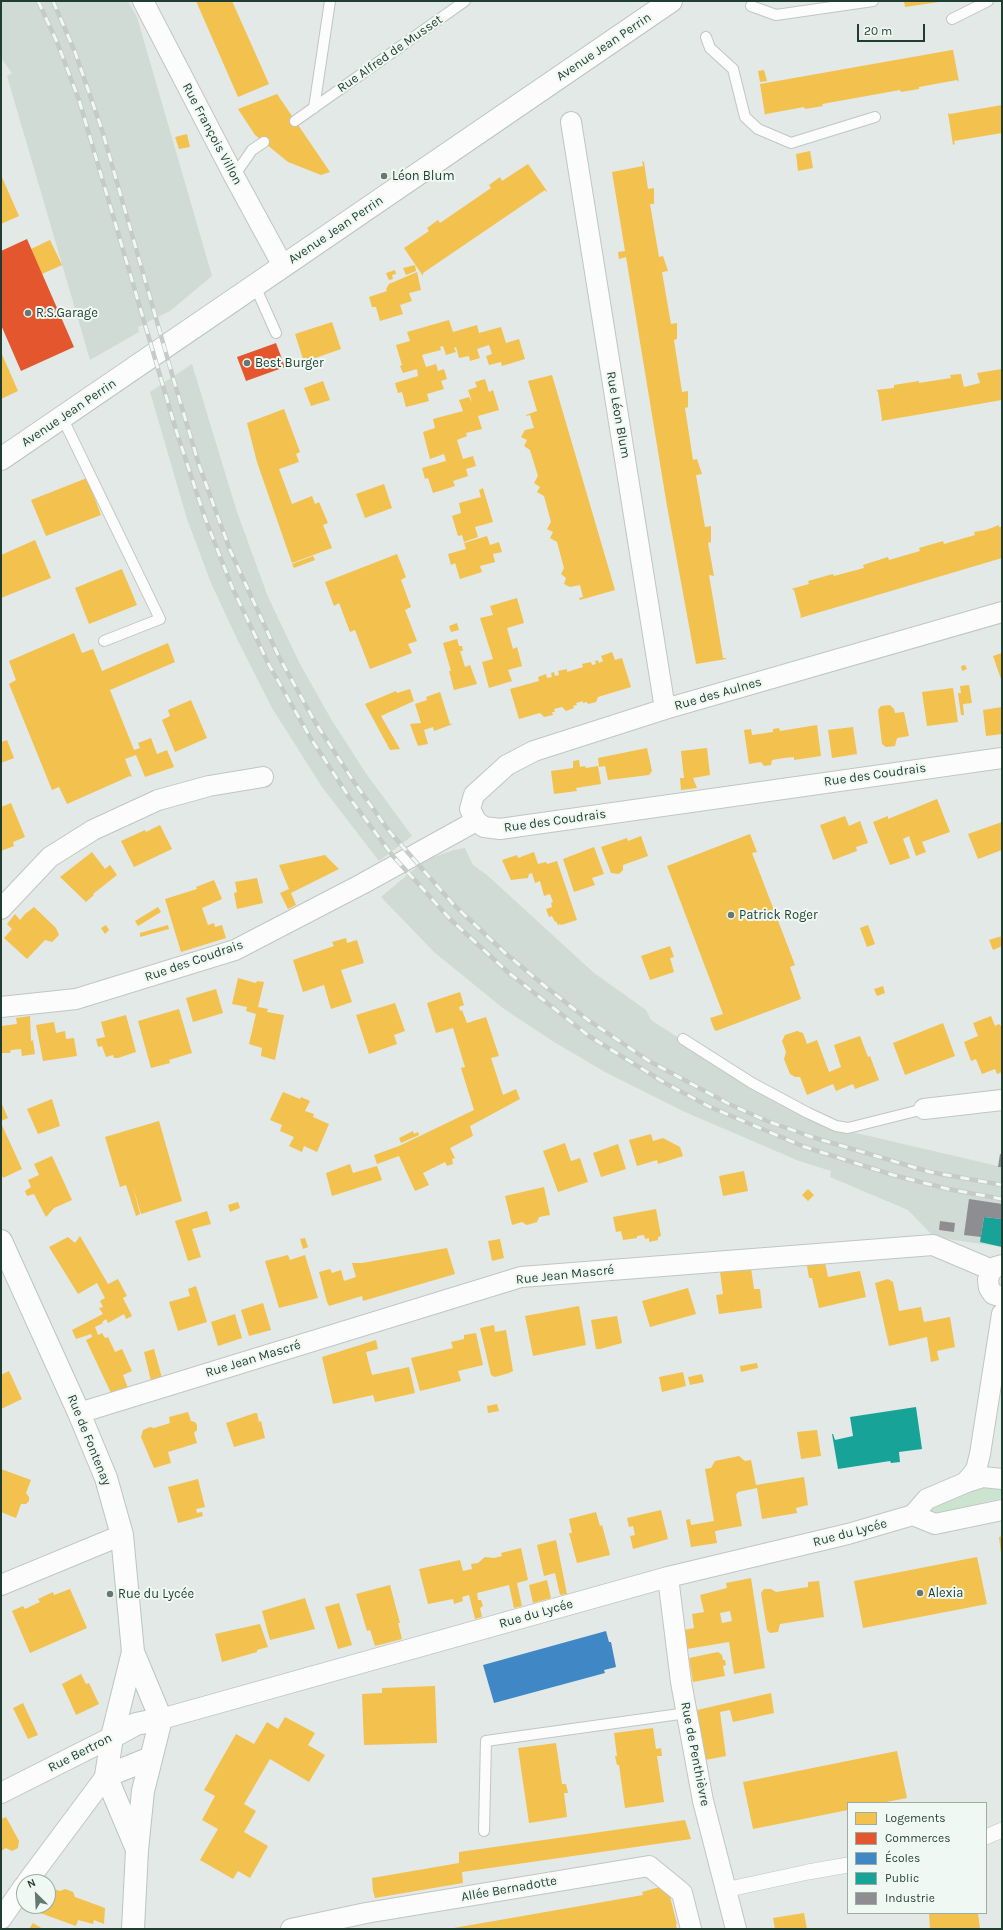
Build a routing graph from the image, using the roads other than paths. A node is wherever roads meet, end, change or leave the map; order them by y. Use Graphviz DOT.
graph roads {
  1 [pos="142,1"];
  2 [pos="330,1"];
  3 [pos="465,1"];
  4 [pos="671,1"];
  5 [pos="873,1"];
  6 [pos="988,1"];
  7 [pos="752,6"];
  8 [pos="952,19"];
  9 [pos="706,37"];
  10 [pos="314,108"];
  11 [pos="875,117"];
  12 [pos="295,121"];
  13 [pos="571,122"];
  14 [pos="264,142"];
  15 [pos="234,176"];
  16 [pos="283,266"];
  17 [pos="255,286"];
  18 [pos="276,333"];
  19 [pos="62,417"];
  20 [pos="1,459"];
  21 [pos="1002,612"];
  22 [pos="104,641"];
  23 [pos="665,709"];
  24 [pos="1002,758"];
  25 [pos="263,777"];
  26 [pos="476,821"];
  27 [pos="1,909"];
  28 [pos="1,1007"];
  29 [pos="683,1039"];
  30 [pos="1002,1100"];
  31 [pos="924,1109"];
  32 [pos="1,1241"];
  33 [pos="997,1268"];
  34 [pos="1002,1297"];
  35 [pos="1002,1314"];
  36 [pos="79,1413"];
  37 [pos="1002,1479"];
  38 [pos="964,1483"];
  39 [pos="1002,1510"];
  40 [pos="913,1516"];
  41 [pos="122,1535"];
  42 [pos="668,1577"];
  43 [pos="1,1585"];
  44 [pos="133,1652"];
  45 [pos="687,1713"];
  46 [pos="160,1719"];
  47 [pos="112,1737"];
  48 [pos="151,1758"];
  49 [pos="106,1776"];
  50 [pos="1,1793"];
  51 [pos="1002,1830"];
  52 [pos="484,1831"];
  53 [pos="987,1837"];
  54 [pos="137,1850"];
  55 [pos="847,1866"];
  56 [pos="33,1874"];
  57 [pos="725,1890"];
  58 [pos="16,1897"];
  59 [pos="1,1919"];
  60 [pos="133,1929"];
  61 [pos="291,1929"];
  62 [pos="691,1929"];
  63 [pos="736,1929"];
  1 -- 15 [label="street, Rue François Villon"];
  2 -- 10 [label="lane, Rue Alfred de Musset"];
  3 -- 10 [label="lane, Rue Alfred de Musset"];
  4 -- 16 [label="main road, Avenue Jean Perrin"];
  5 -- 7 [label="lane"];
  6 -- 8 [label="lane"];
  9 -- 11 [label="lane"];
  10 -- 12 [label="lane, Rue Alfred de Musset"];
  13 -- 23 [label="street, Rue Léon Blum"];
  14 -- 15 [label="lane"];
  15 -- 16 [label="street, Rue François Villon"];
  16 -- 17 [label="main road, Avenue Jean Perrin"];
  17 -- 18 [label="lane"];
  17 -- 19 [label="main road, Avenue Jean Perrin"];
  19 -- 20 [label="main road, Avenue Jean Perrin"];
  19 -- 22 [label="lane"];
  21 -- 23 [label="street, Rue des Aulnes"];
  23 -- 26 [label="street, Rue des Aulnes"];
  24 -- 26 [label="street, Rue des Coudrais"];
  25 -- 27 [label="street"];
  26 -- 28 [label="street, Rue des Coudrais"];
  29 -- 31 [label="lane"];
  30 -- 31 [label="street"];
  32 -- 36 [label="main road, Rue de Fontenay"];
  33 -- 34 [label="street"];
  33 -- 36 [label="street, Rue Jean Mascré"];
  35 -- 38 [label="street"];
  36 -- 41 [label="main road, Rue de Fontenay"];
  37 -- 38 [label="street"];
  38 -- 40 [label="street"];
  39 -- 40 [label="street"];
  40 -- 42 [label="street, Rue du Lycée"];
  41 -- 43 [label="street"];
  41 -- 44 [label="main road, Rue de Fontenay"];
  42 -- 45 [label="street, Rue de Penthièvre"];
  42 -- 46 [label="street, Rue du Lycée"];
  44 -- 46 [label="main road, Rue de Fontenay"];
  44 -- 47 [label="main road, Rue de Fontenay"];
  45 -- 52 [label="lane"];
  45 -- 57 [label="street, Rue de Penthièvre"];
  46 -- 47 [label="main road, Rue Bertron"];
  46 -- 48 [label="main road"];
  47 -- 49 [label="main road, Rue de Fontenay"];
  47 -- 50 [label="street, Rue Bertron"];
  48 -- 49 [label="main road"];
  48 -- 54 [label="main road"];
  49 -- 54 [label="main road"];
  49 -- 56 [label="street"];
  51 -- 53 [label="street"];
  54 -- 60 [label="main road"];
  55 -- 57 [label="street"];
  57 -- 63 [label="street, Rue de Penthièvre"];
  58 -- 59 [label="street"];
  61 -- 62 [label="street, Allée Bernadotte"];
}
